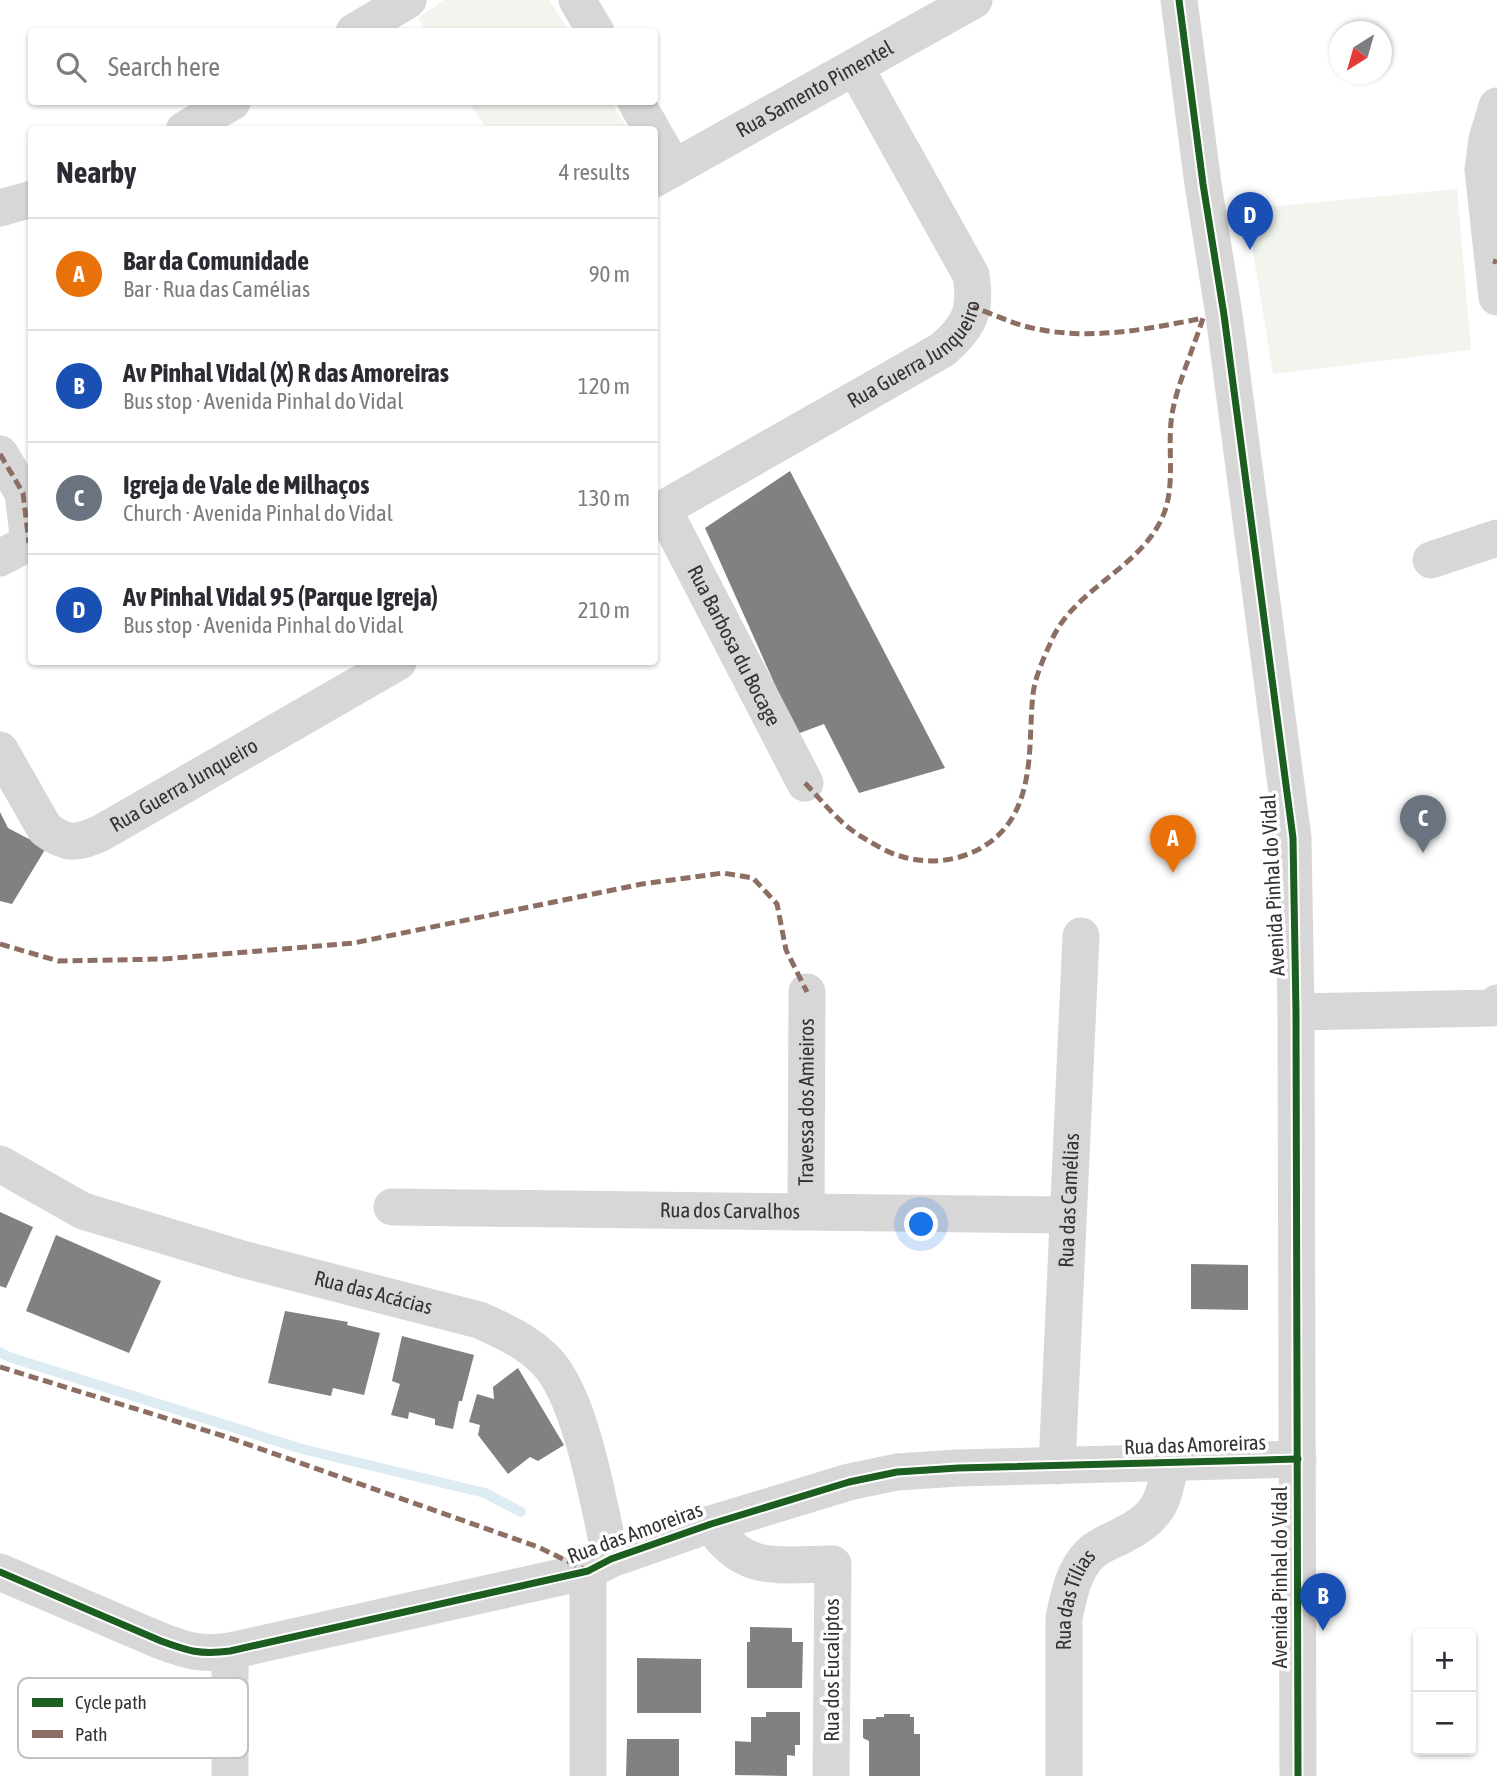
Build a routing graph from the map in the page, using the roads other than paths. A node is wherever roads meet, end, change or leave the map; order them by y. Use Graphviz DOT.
graph roads {
  1 [pos="408,0"];
  2 [pos="578,0"];
  3 [pos="974,0"];
  4 [pos="1179,0"];
  5 [pos="361,28"];
  6 [pos="594,28"];
  7 [pos="855,67"];
  8 [pos="227,105"];
  9 [pos="638,105"];
  10 [pos="1497,106"];
  11 [pos="191,126"];
  12 [pos="650,126"];
  13 [pos="658,150"];
  14 [pos="664,173"];
  15 [pos="28,200"];
  16 [pos="0,208"];
  17 [pos="1497,297"];
  18 [pos="0,454"];
  19 [pos="659,511"];
  20 [pos="1497,538"];
  21 [pos="20,547"];
  22 [pos="1431,560"];
  23 [pos="393,665"];
  24 [pos="0,750"];
  25 [pos="805,783"];
  26 [pos="1081,936"];
  27 [pos="807,992"];
  28 [pos="1497,1003"];
  29 [pos="1296,1012"];
  30 [pos="0,1164"];
  31 [pos="392,1207"];
  32 [pos="806,1212"];
  33 [pos="1068,1215"];
  34 [pos="1298,1459"];
  35 [pos="1170,1463"];
  36 [pos="1057,1466"];
  37 [pos="710,1524"];
  38 [pos="599,1565"];
  39 [pos="0,1572"];
  40 [pos="230,1651"];
  41 [pos="230,1678"];
  42 [pos="230,1758"];
  43 [pos="230,1776"];
  44 [pos="588,1776"];
  45 [pos="831,1776"];
  46 [pos="1064,1776"];
  47 [pos="1298,1776"];
  1 -- 5 [label="street"];
  2 -- 6 [label="street"];
  3 -- 7 [label="street, Rua Samento Pimentel"];
  4 -- 29 [label="street, Avenida Pinhal do Vidal"];
  7 -- 14 [label="street, Rua Samento Pimentel"];
  7 -- 19 [label="street, Rua Guerra Junqueiro"];
  8 -- 11 [label="street"];
  9 -- 12 [label="street"];
  10 -- 17 [label="street"];
  13 -- 14 [label="street"];
  15 -- 16 [label="street"];
  18 -- 21 [label="street"];
  19 -- 25 [label="street, Rua Barbosa du Bocage"];
  20 -- 22 [label="street"];
  23 -- 24 [label="street, Rua Guerra Junqueiro"];
  26 -- 33 [label="street, Rua das Camélias"];
  27 -- 32 [label="street, Travessa dos Amieiros"];
  28 -- 29 [label="street"];
  29 -- 34 [label="street, Avenida Pinhal do Vidal"];
  30 -- 38 [label="street, Rua das Acácias"];
  31 -- 32 [label="street, Rua dos Carvalhos"];
  32 -- 33 [label="street, Rua dos Carvalhos"];
  33 -- 36 [label="street, Rua das Camélias"];
  34 -- 35 [label="street, Rua das Amoreiras"];
  34 -- 47 [label="street, Avenida Pinhal do Vidal"];
  35 -- 36 [label="street, Rua das Amoreiras"];
  35 -- 46 [label="street, Rua das Tílias"];
  36 -- 37 [label="street, Rua das Amoreiras"];
  37 -- 38 [label="street, Rua das Amoreiras"];
  37 -- 45 [label="street, Rua dos Eucaliptos"];
  38 -- 40 [label="street, Rua das Amoreiras"];
  38 -- 44 [label="street, Rua das Acácias"];
  39 -- 40 [label="street, Rua das Amoreiras"];
  40 -- 41 [label="street"];
  42 -- 43 [label="street"];
}
